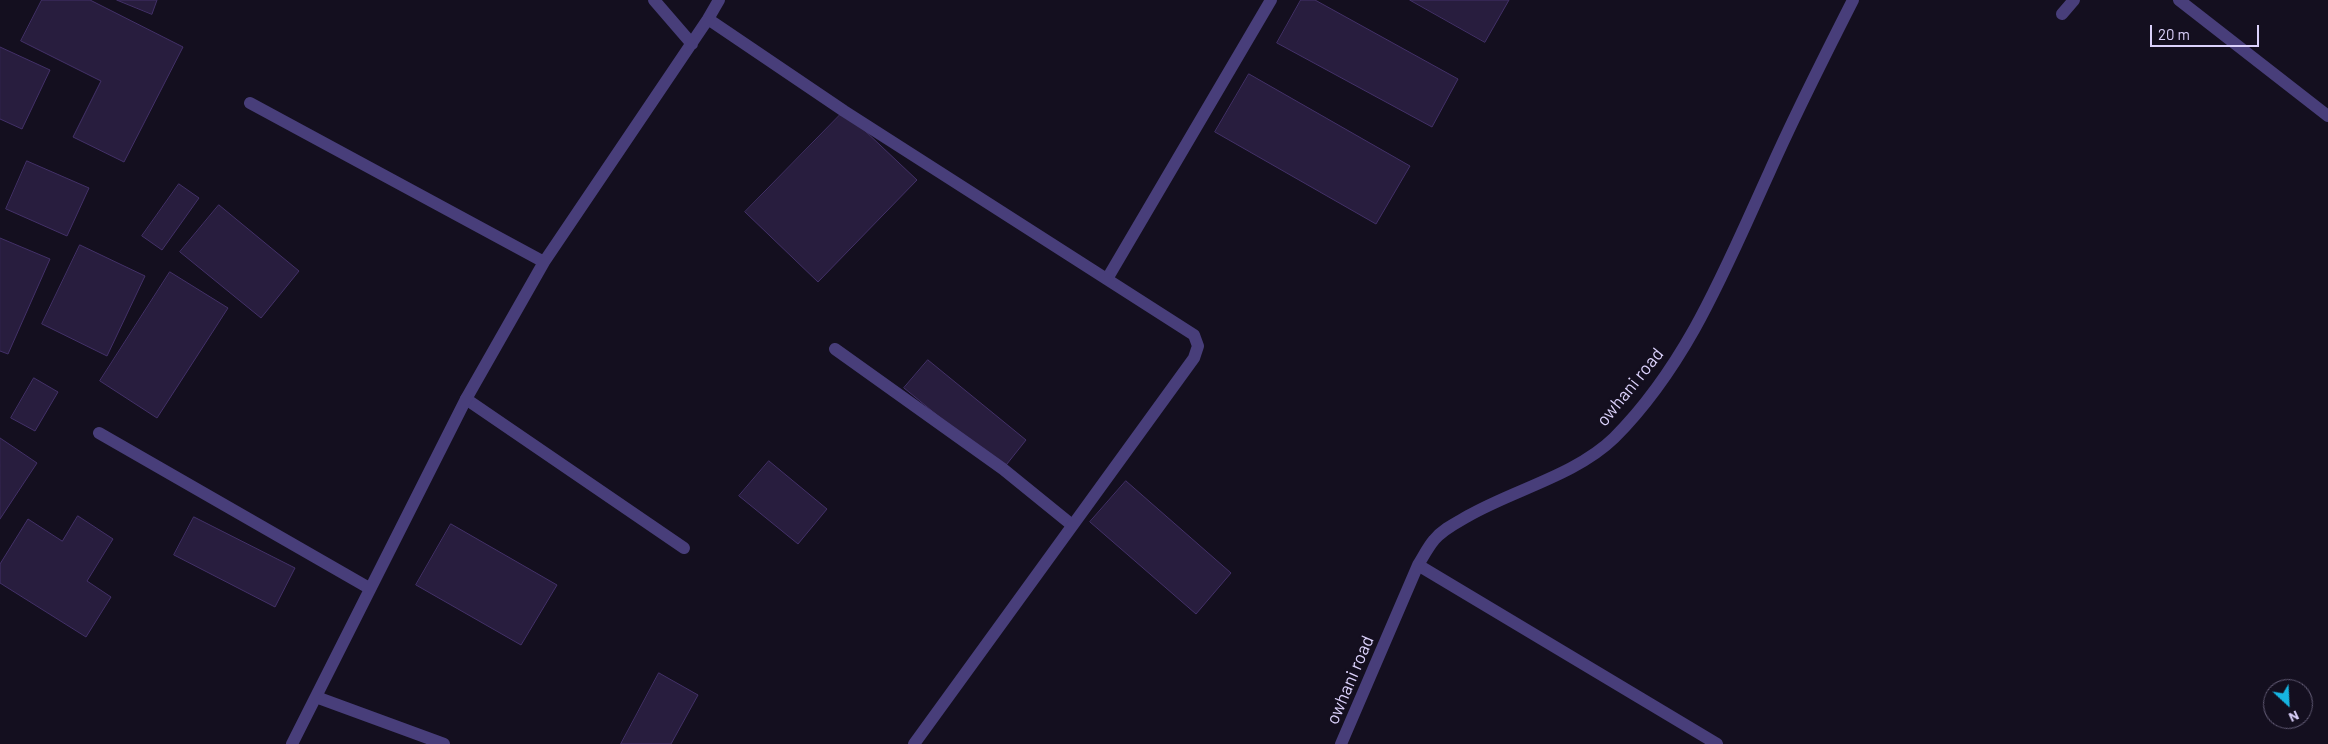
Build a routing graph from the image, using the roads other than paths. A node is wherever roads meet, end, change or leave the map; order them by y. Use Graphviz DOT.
graph roads {
  1 [pos="654,0"];
  2 [pos="719,0"];
  3 [pos="1271,0"];
  4 [pos="1853,0"];
  5 [pos="2074,0"];
  6 [pos="2180,0"];
  7 [pos="2062,14"];
  8 [pos="708,19"];
  9 [pos="692,44"];
  10 [pos="250,104"];
  11 [pos="2328,116"];
  12 [pos="544,262"];
  13 [pos="1107,279"];
  14 [pos="835,349"];
  15 [pos="466,399"];
  16 [pos="99,433"];
  17 [pos="1072,525"];
  18 [pos="684,548"];
  19 [pos="1418,565"];
  20 [pos="369,588"];
  21 [pos="316,696"];
  22 [pos="292,744"];
  23 [pos="444,744"];
  24 [pos="914,744"];
  25 [pos="1341,744"];
  26 [pos="1717,744"];
  1 -- 9 [label="street"];
  2 -- 8 [label="street"];
  3 -- 13 [label="street"];
  4 -- 19 [label="street, owhani road"];
  5 -- 7 [label="street"];
  6 -- 11 [label="street"];
  8 -- 9 [label="street"];
  8 -- 13 [label="street"];
  9 -- 12 [label="street"];
  10 -- 12 [label="street"];
  12 -- 15 [label="street"];
  13 -- 17 [label="street"];
  14 -- 17 [label="street"];
  15 -- 18 [label="street"];
  15 -- 20 [label="street"];
  16 -- 20 [label="street"];
  17 -- 24 [label="street"];
  19 -- 25 [label="street, owhani road"];
  19 -- 26 [label="street"];
  20 -- 21 [label="street"];
  21 -- 22 [label="street"];
  21 -- 23 [label="street"];
}
